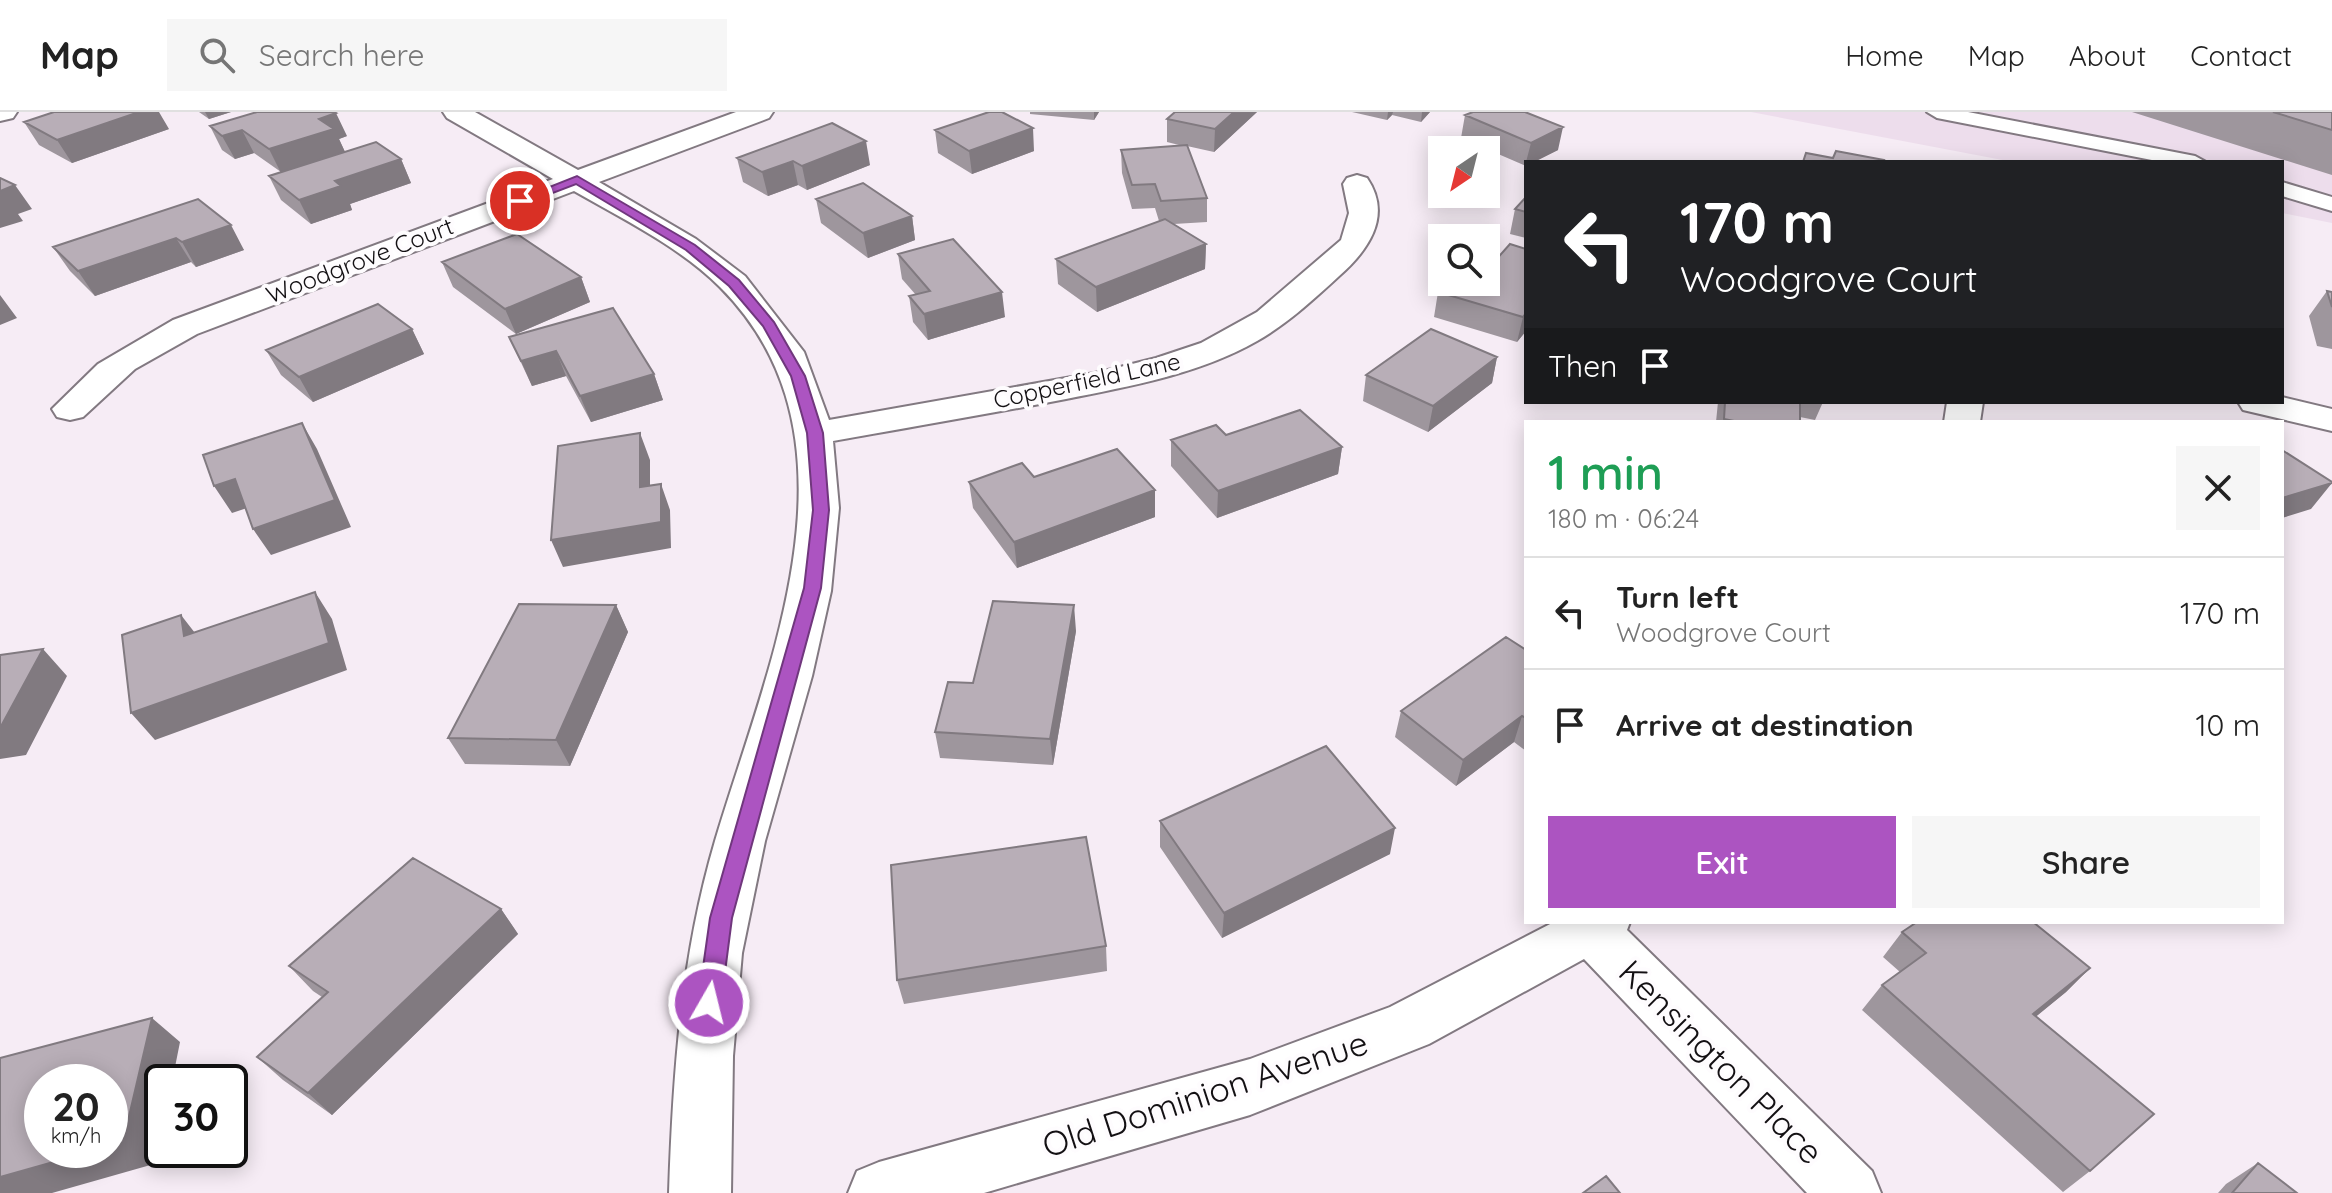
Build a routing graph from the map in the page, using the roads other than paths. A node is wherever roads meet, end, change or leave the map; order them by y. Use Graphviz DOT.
graph roads {
  1 [pos="456,112"];
  2 [pos="760,112"];
  3 [pos="1937,112"];
  4 [pos="2185,160"];
  5 [pos="577,180"];
  6 [pos="1357,184"];
  7 [pos="2284,190"];
  8 [pos="2332,204"];
  9 [pos="2264,404"];
  10 [pos="70,409"];
  11 [pos="2332,420"];
  12 [pos="815,433"];
  13 [pos="1598,926"];
  14 [pos="700,1193"];
  15 [pos="879,1193"];
  16 [pos="1850,1193"];
  1 -- 5 [label="street"];
  2 -- 5 [label="street, Woodgrove Court"];
  3 -- 4 [label="lane"];
  5 -- 10 [label="street, Woodgrove Court"];
  5 -- 12 [label="street"];
  6 -- 12 [label="street, Copperfield Lane"];
  7 -- 8 [label="lane"];
  9 -- 11 [label="street"];
  12 -- 14 [label="street"];
  13 -- 15 [label="street, Old Dominion Avenue"];
  13 -- 16 [label="street, Kensington Place"];
}
